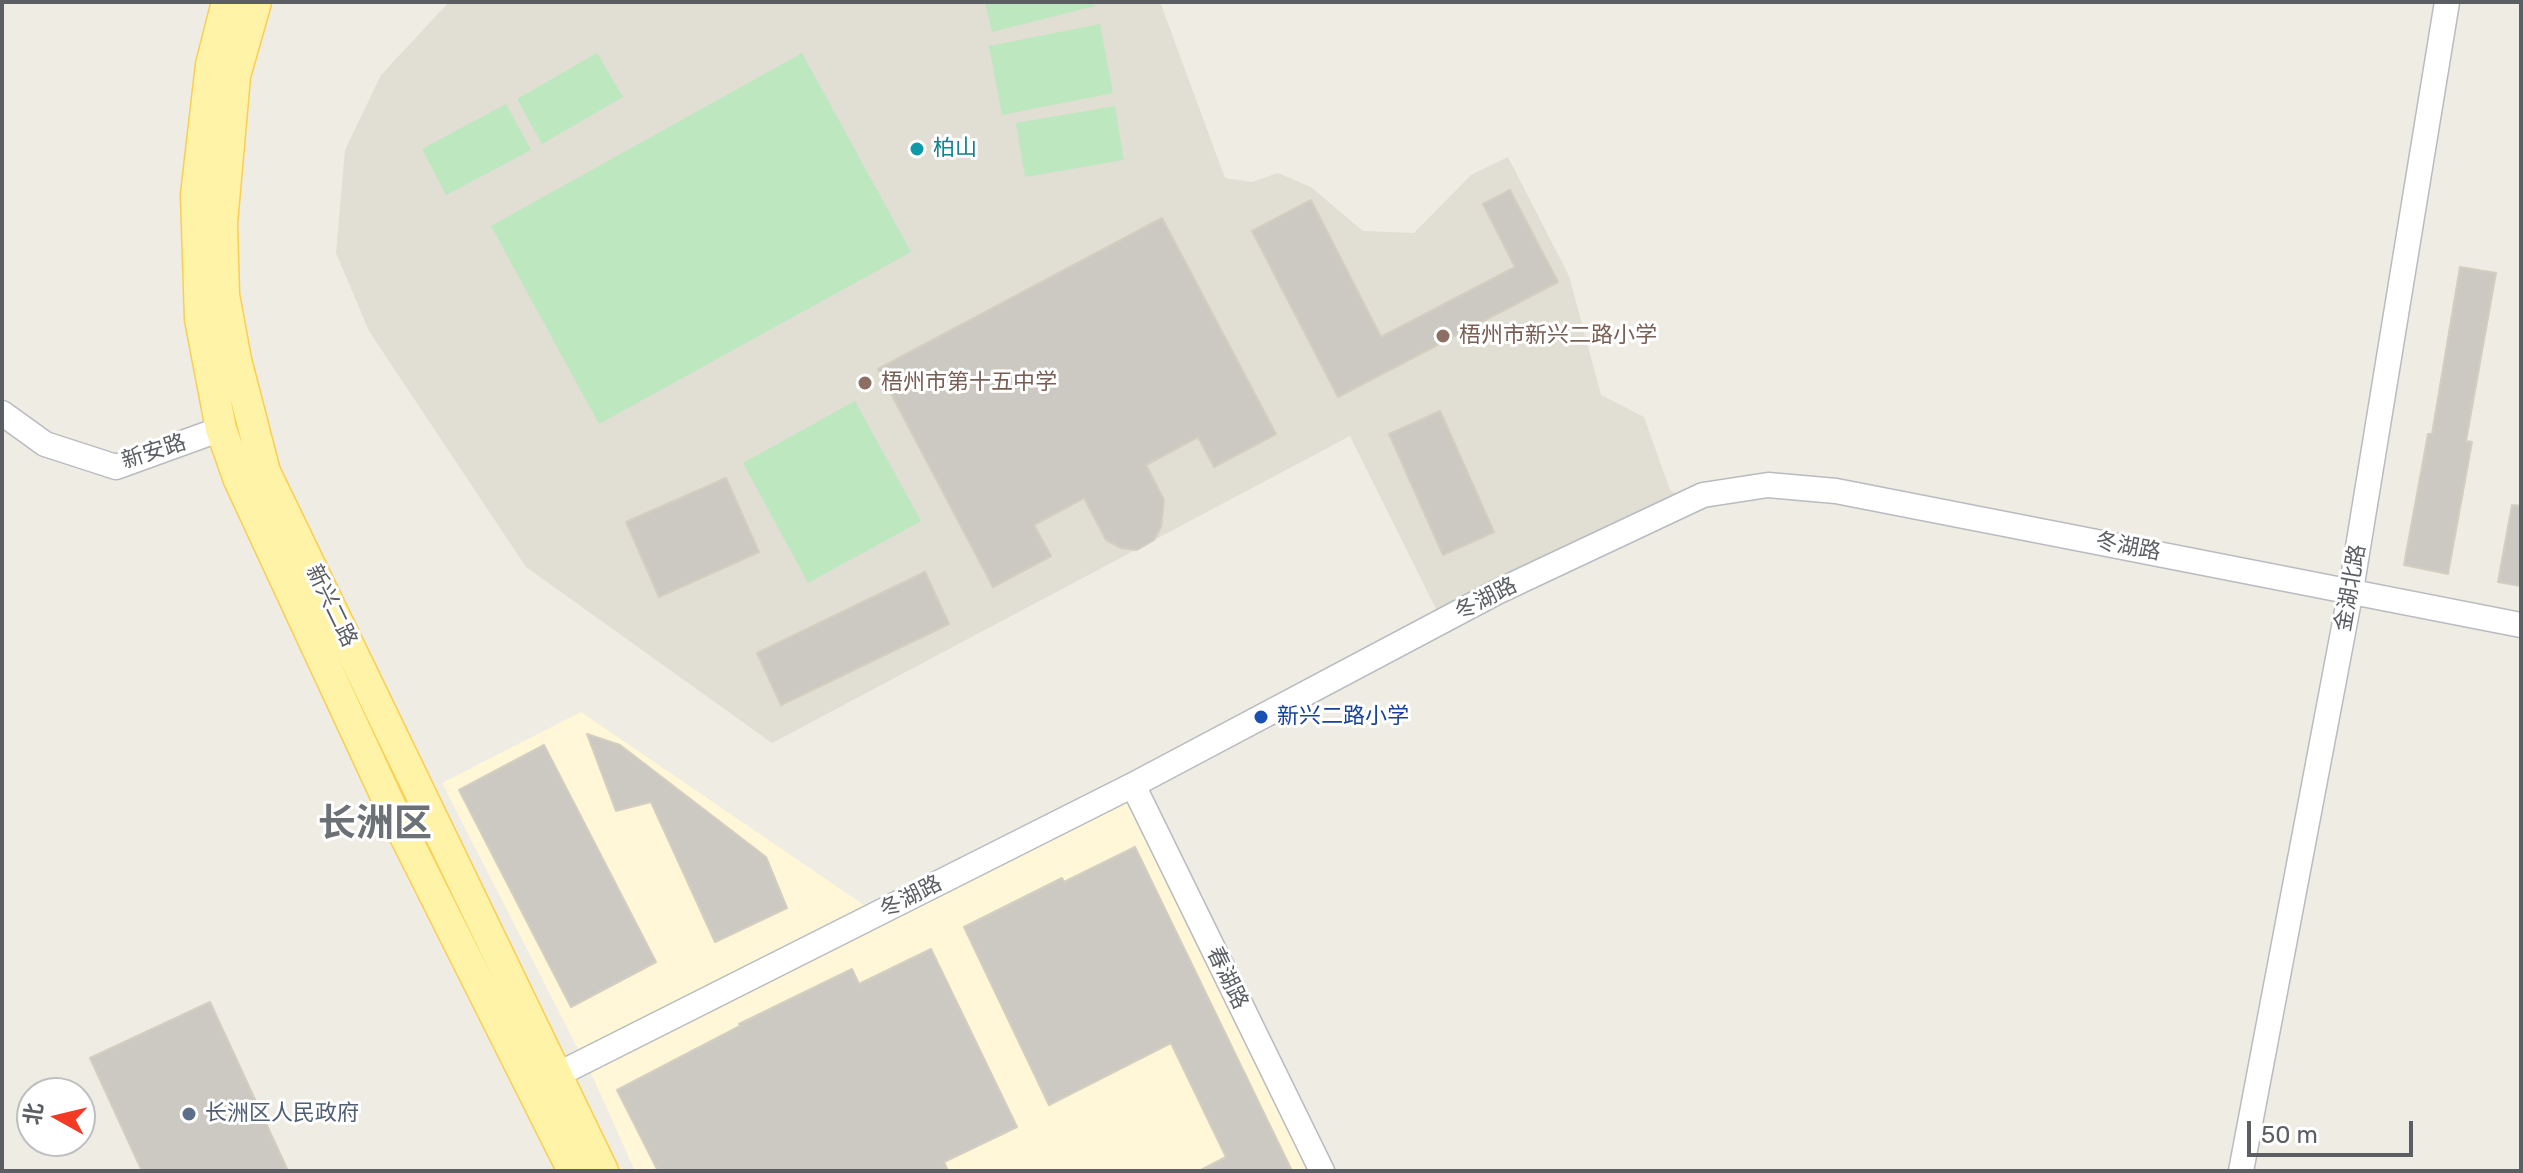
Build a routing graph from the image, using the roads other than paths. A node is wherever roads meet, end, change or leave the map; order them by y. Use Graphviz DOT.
graph roads {
  1 [pos="227,2"];
  2 [pos="256,2"];
  3 [pos="2447,2"];
  4 [pos="2,413"];
  5 [pos="221,429"];
  6 [pos="2351,590"];
  7 [pos="2521,625"];
  8 [pos="1133,785"];
  9 [pos="546,1082"];
  10 [pos="573,1171"];
  11 [pos="603,1171"];
  12 [pos="1322,1171"];
  13 [pos="2241,1171"];
  1 -- 5 [label="main road, 新兴二路"];
  2 -- 9 [label="main road, 新兴二路"];
  3 -- 6 [label="street, 金湖北路"];
  4 -- 5 [label="street, 新安路"];
  5 -- 9 [label="main road, 新兴二路"];
  6 -- 7 [label="street, 冬湖路"];
  6 -- 8 [label="street, 冬湖路"];
  6 -- 13 [label="street, 金湖北路"];
  8 -- 9 [label="street, 冬湖路"];
  8 -- 12 [label="street, 春湖路"];
  9 -- 10 [label="main road, 新兴二路"];
  9 -- 11 [label="main road, 新兴二路"];
}
